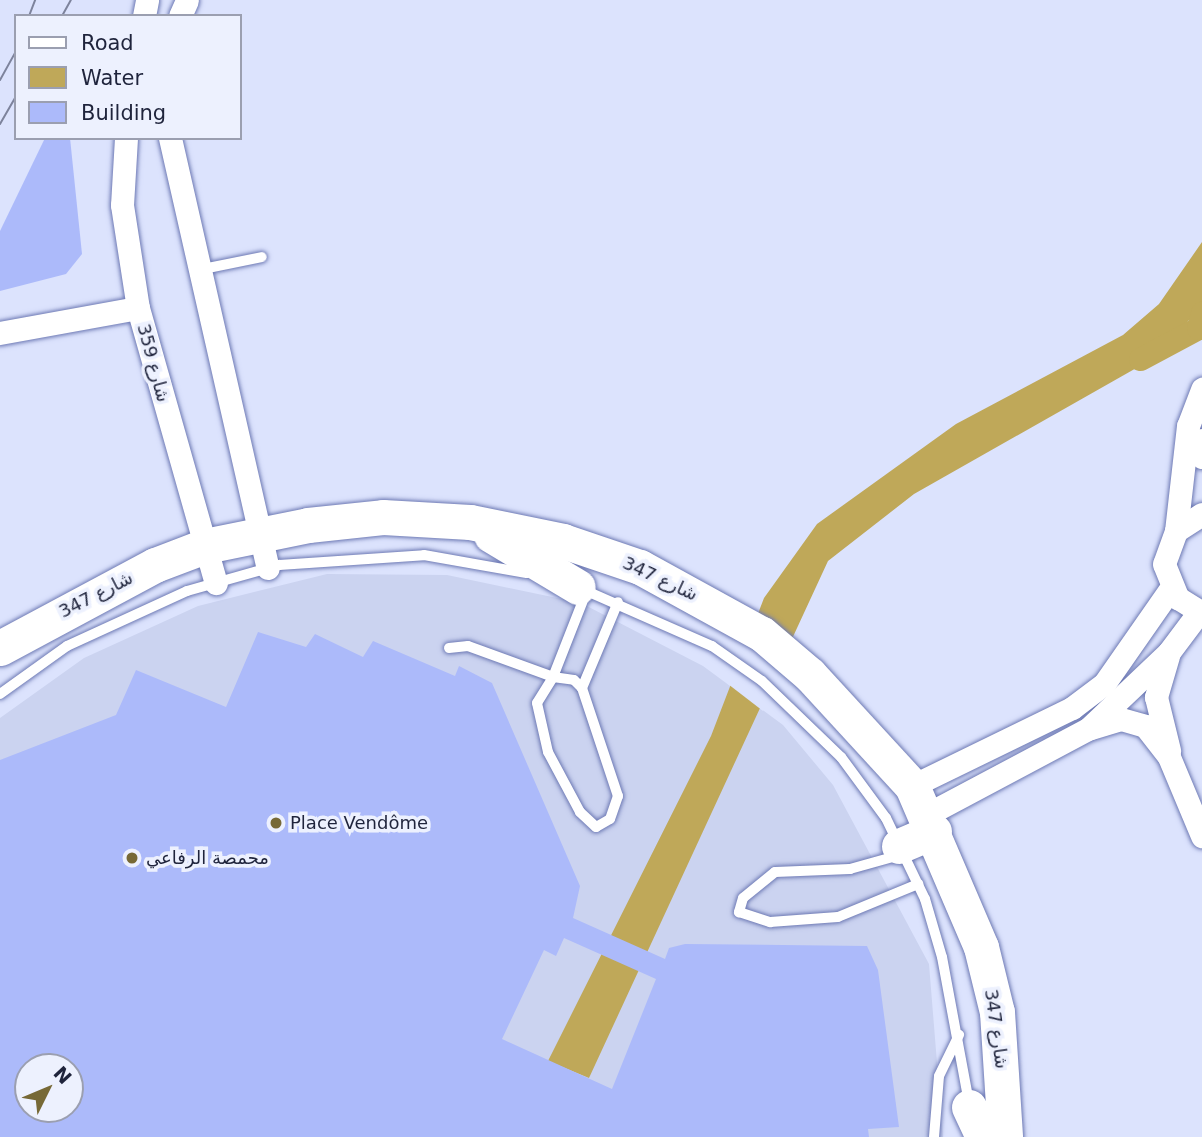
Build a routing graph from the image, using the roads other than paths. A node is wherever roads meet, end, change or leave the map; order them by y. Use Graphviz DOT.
graph roads {
  1 [pos="126,140"];
  2 [pos="170,140"];
  3 [pos="262,257"];
  4 [pos="196,271"];
  5 [pos="138,308"];
  6 [pos="0,333"];
  7 [pos="1202,389"];
  8 [pos="1202,440"];
  9 [pos="1202,457"];
  10 [pos="1202,514"];
  11 [pos="470,522"];
  12 [pos="1176,531"];
  13 [pos="260,532"];
  14 [pos="205,546"];
  15 [pos="268,568"];
  16 [pos="216,583"];
  17 [pos="1171,587"];
  18 [pos="582,589"];
  19 [pos="618,602"];
  20 [pos="1200,612"];
  21 [pos="0,648"];
  22 [pos="449,648"];
  23 [pos="1170,652"];
  24 [pos="553,677"];
  25 [pos="582,688"];
  26 [pos="0,694"];
  27 [pos="1088,729"];
  28 [pos="1169,757"];
  29 [pos="924,811"];
  30 [pos="1202,836"];
  31 [pos="901,850"];
  32 [pos="918,884"];
  33 [pos="959,1035"];
  34 [pos="974,1127"];
  35 [pos="934,1137"];
  36 [pos="1005,1137"];
  1 -- 5 [label="street, شارع 359"];
  2 -- 4 [label="street"];
  3 -- 4 [label="lane"];
  4 -- 13 [label="street"];
  5 -- 6 [label="street"];
  5 -- 14 [label="street, شارع 359"];
  7 -- 12 [label="street"];
  8 -- 9 [label="street"];
  10 -- 12 [label="street"];
  11 -- 13 [label="main road, شارع 347"];
  11 -- 18 [label="main road"];
  11 -- 29 [label="main road, شارع 347"];
  12 -- 17 [label="street"];
  13 -- 14 [label="main road, شارع 347"];
  13 -- 15 [label="street"];
  14 -- 16 [label="street, شارع 359"];
  14 -- 21 [label="main road, شارع 347"];
  15 -- 16 [label="lane, شارع 347"];
  15 -- 18 [label="lane, شارع 347"];
  16 -- 26 [label="lane, شارع 347"];
  17 -- 20 [label="street"];
  17 -- 29 [label="street"];
  18 -- 19 [label="lane, شارع 347"];
  18 -- 24 [label="lane"];
  19 -- 25 [label="lane"];
  19 -- 31 [label="lane, شارع 347"];
  20 -- 23 [label="street"];
  22 -- 24 [label="lane"];
  23 -- 27 [label="street"];
  23 -- 28 [label="street"];
  24 -- 25 [label="lane"];
  24 -- 25 [label="lane"];
  27 -- 28 [label="street"];
  27 -- 29 [label="street"];
  28 -- 30 [label="street"];
  29 -- 31 [label="main road"];
  29 -- 36 [label="main road, شارع 347"];
  31 -- 32 [label="lane, شارع 347"];
  31 -- 32 [label="lane"];
  32 -- 33 [label="lane, شارع 347"];
  33 -- 34 [label="lane, شارع 347"];
  33 -- 35 [label="lane"];
}
